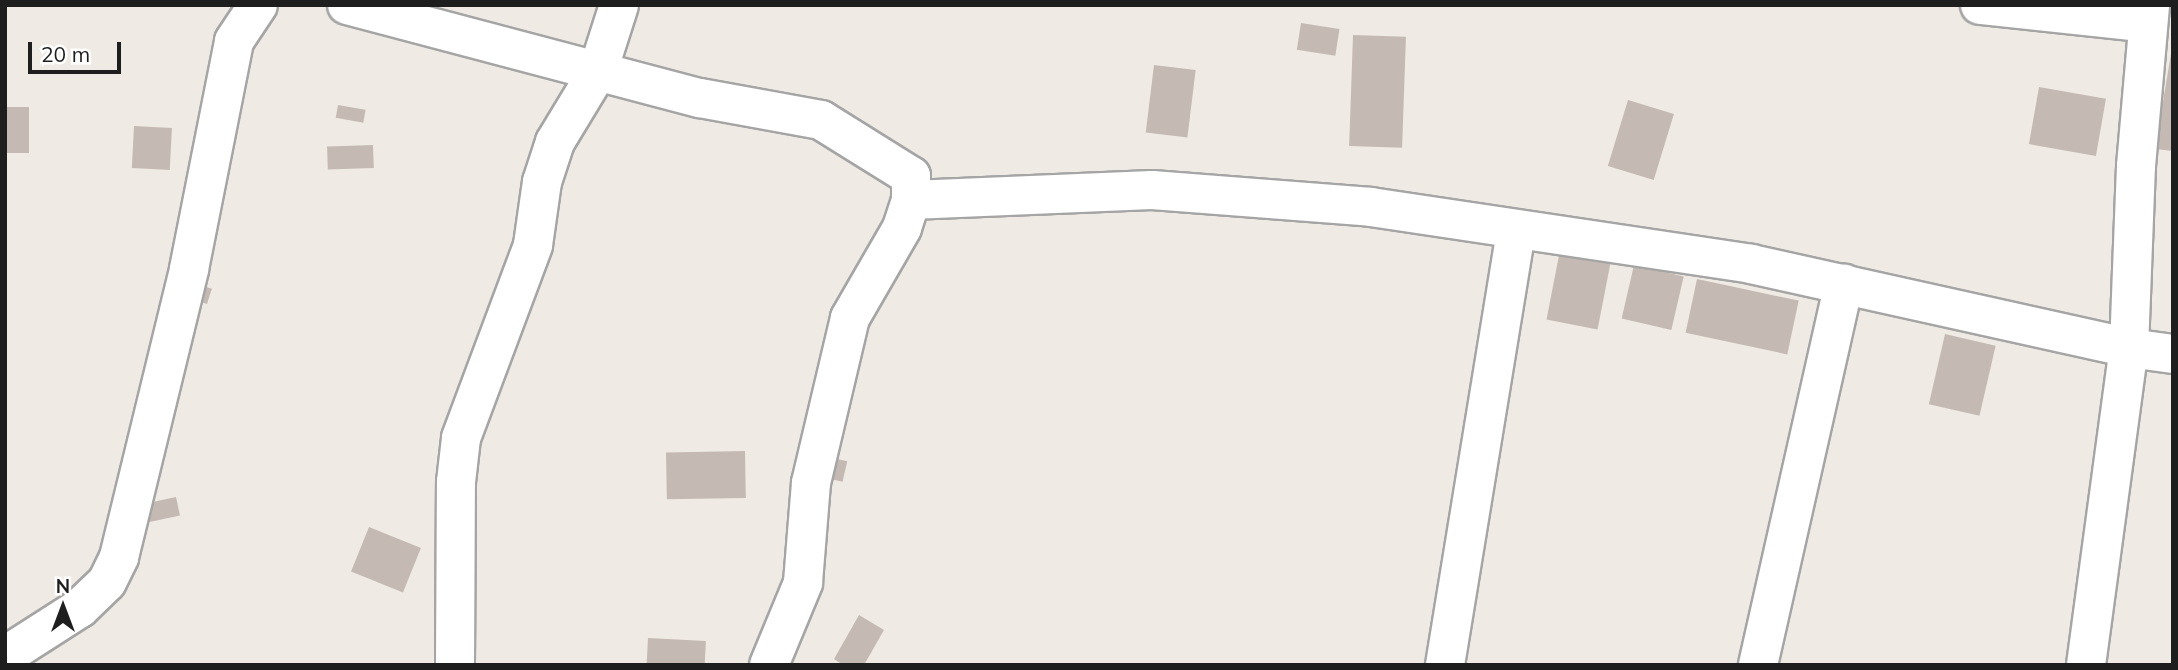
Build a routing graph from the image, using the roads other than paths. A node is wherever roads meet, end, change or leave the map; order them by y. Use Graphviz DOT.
graph roads {
  1 [pos="258,5"];
  2 [pos="347,5"];
  3 [pos="619,5"];
  4 [pos="1980,5"];
  5 [pos="2149,14"];
  6 [pos="598,71"];
  7 [pos="911,200"];
  8 [pos="1516,232"];
  9 [pos="1844,284"];
  10 [pos="2129,348"];
  11 [pos="2173,354"];
  12 [pos="5,656"];
  13 [pos="455,665"];
  14 [pos="769,665"];
  15 [pos="1445,665"];
  16 [pos="1758,665"];
  17 [pos="2085,665"];
  1 -- 12 [label="street"];
  2 -- 6 [label="street"];
  3 -- 6 [label="street"];
  4 -- 5 [label="street"];
  5 -- 10 [label="street"];
  6 -- 7 [label="street"];
  6 -- 13 [label="street"];
  7 -- 8 [label="street"];
  7 -- 14 [label="street"];
  8 -- 9 [label="street"];
  8 -- 15 [label="street"];
  9 -- 10 [label="street"];
  9 -- 16 [label="street"];
  10 -- 11 [label="street"];
  10 -- 17 [label="street"];
}
